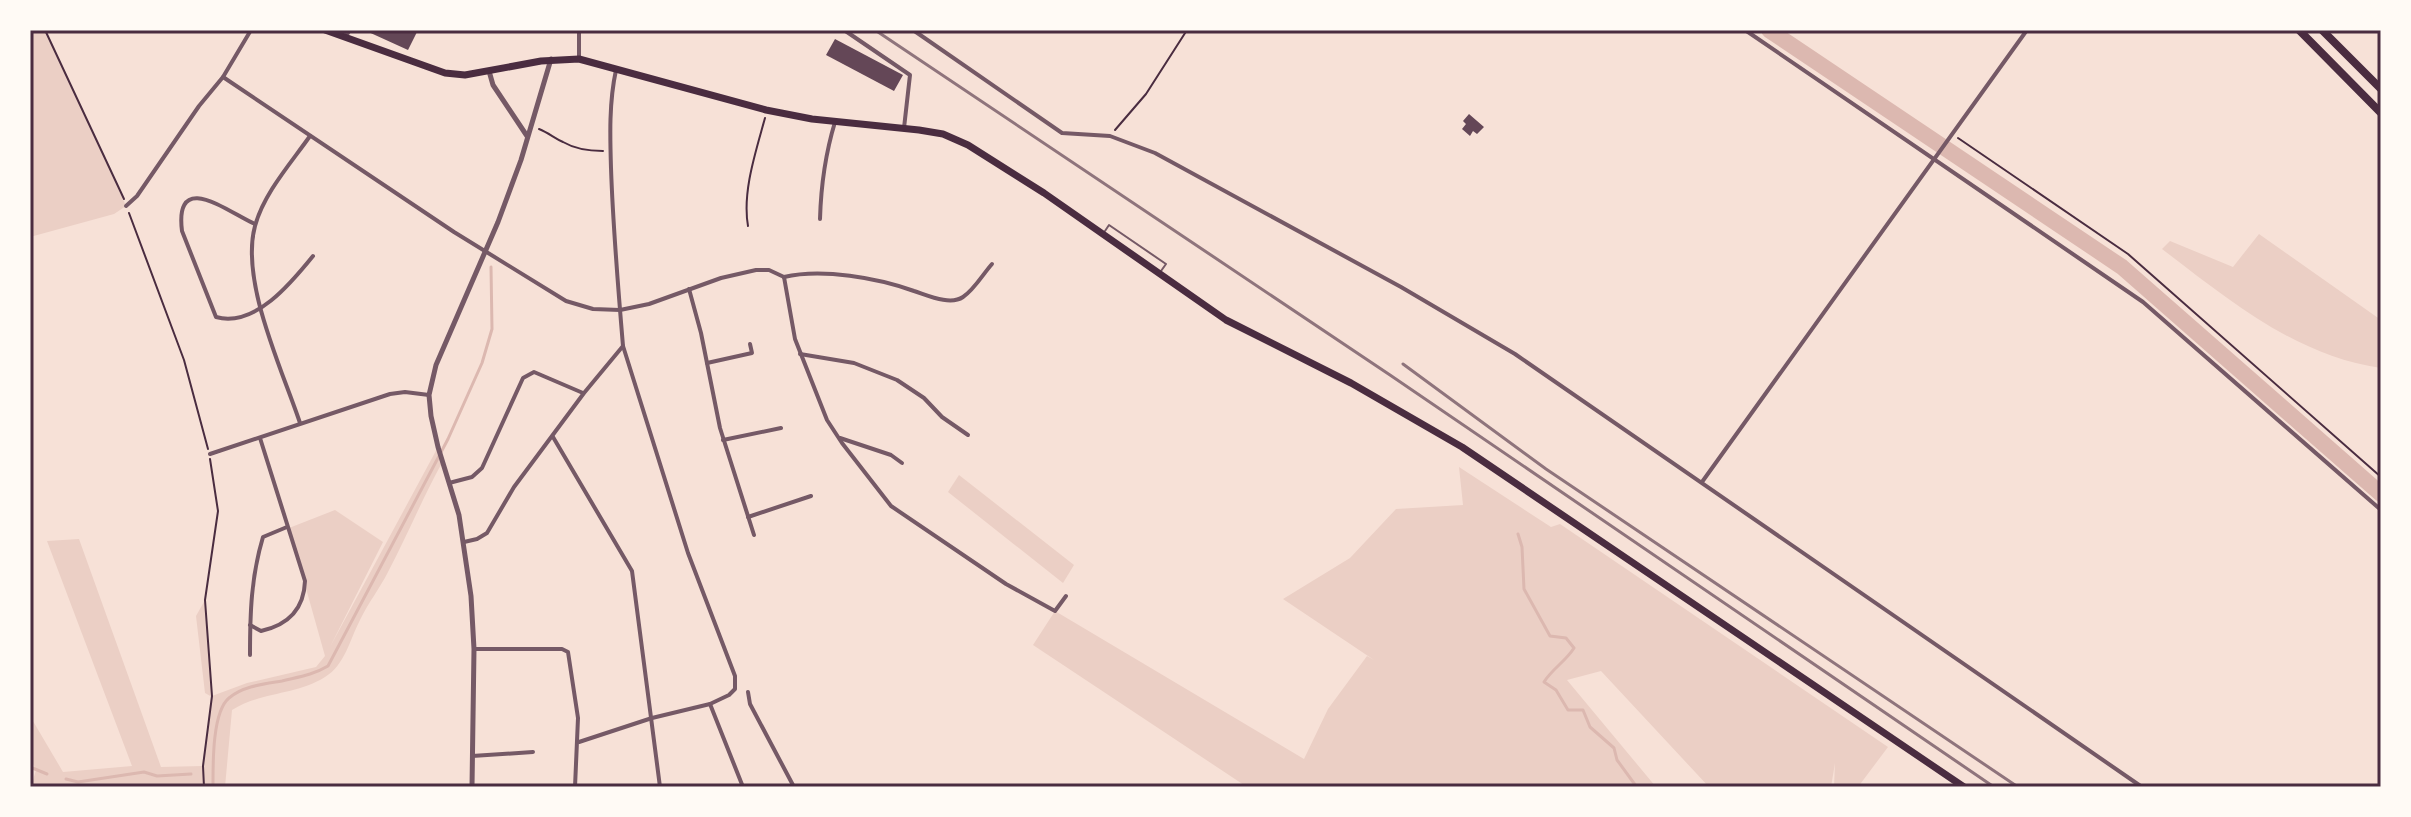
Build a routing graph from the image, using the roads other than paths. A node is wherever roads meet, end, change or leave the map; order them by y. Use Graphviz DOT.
graph roads {
  1 [pos="251,30"];
  2 [pos="325,30"];
  3 [pos="579,30"];
  4 [pos="844,30"];
  5 [pos="913,30"];
  6 [pos="1745,30"];
  7 [pos="2027,30"];
  8 [pos="2299,30"];
  9 [pos="2322,30"];
  10 [pos="347,34"];
  11 [pos="551,59"];
  12 [pos="579,59"];
  13 [pos="616,69"];
  14 [pos="489,71"];
  15 [pos="223,77"];
  16 [pos="2381,89"];
  17 [pos="2381,113"];
  18 [pos="835,122"];
  19 [pos="904,128"];
  20 [pos="310,136"];
  21 [pos="528,136"];
  22 [pos="1936,159"];
  23 [pos="126,206"];
  24 [pos="820,219"];
  25 [pos="255,224"];
  26 [pos="1102,235"];
  27 [pos="485,251"];
  28 [pos="313,256"];
  29 [pos="992,264"];
  30 [pos="1159,274"];
  31 [pos="784,277"];
  32 [pos="689,289"];
  33 [pos="261,307"];
  34 [pos="620,310"];
  35 [pos="750,344"];
  36 [pos="623,346"];
  37 [pos="800,354"];
  38 [pos="707,363"];
  39 [pos="584,393"];
  40 [pos="429,395"];
  41 [pos="300,423"];
  42 [pos="781,428"];
  43 [pos="968,435"];
  44 [pos="553,436"];
  45 [pos="838,437"];
  46 [pos="260,438"];
  47 [pos="723,440"];
  48 [pos="210,454"];
  49 [pos="902,463"];
  50 [pos="1702,482"];
  51 [pos="449,483"];
  52 [pos="811,496"];
  53 [pos="2381,510"];
  54 [pos="748,517"];
  55 [pos="287,527"];
  56 [pos="754,535"];
  57 [pos="464,542"];
  58 [pos="1066,596"];
  59 [pos="250,625"];
  60 [pos="474,649"];
  61 [pos="250,655"];
  62 [pos="748,692"];
  63 [pos="710,704"];
  64 [pos="652,718"];
  65 [pos="579,742"];
  66 [pos="533,752"];
  67 [pos="472,756"];
  68 [pos="472,787"];
  69 [pos="575,787"];
  70 [pos="660,787"];
  71 [pos="743,787"];
  72 [pos="794,787"];
  73 [pos="1964,787"];
  74 [pos="2142,787"];
  1 -- 15 [label="street"];
  2 -- 10 [label="main road"];
  3 -- 12 [label="street"];
  4 -- 19 [label="street"];
  5 -- 50 [label="street"];
  6 -- 22 [label="street"];
  7 -- 22 [label="street"];
  8 -- 17 [label="highway"];
  9 -- 16 [label="highway"];
  10 -- 14 [label="main road"];
  11 -- 12 [label="main road"];
  11 -- 14 [label="main road"];
  11 -- 21 [label="street"];
  12 -- 13 [label="main road"];
  13 -- 18 [label="main road"];
  13 -- 34 [label="street"];
  14 -- 21 [label="street"];
  15 -- 20 [label="street"];
  15 -- 23 [label="street"];
  18 -- 19 [label="main road"];
  18 -- 24 [label="street"];
  19 -- 26 [label="main road"];
  20 -- 25 [label="street"];
  20 -- 27 [label="street"];
  21 -- 27 [label="street"];
  22 -- 50 [label="street"];
  22 -- 53 [label="street"];
  25 -- 33 [label="street"];
  25 -- 33 [label="street"];
  26 -- 30 [label="main road"];
  26 -- 30 [label="lane"];
  27 -- 34 [label="street"];
  27 -- 40 [label="street"];
  28 -- 33 [label="street"];
  29 -- 31 [label="street"];
  30 -- 73 [label="main road"];
  31 -- 32 [label="street"];
  31 -- 37 [label="street"];
  32 -- 34 [label="street"];
  32 -- 38 [label="street"];
  33 -- 41 [label="street"];
  34 -- 36 [label="street"];
  35 -- 38 [label="street"];
  36 -- 39 [label="street"];
  36 -- 63 [label="street"];
  37 -- 43 [label="street"];
  37 -- 45 [label="street"];
  38 -- 47 [label="street"];
  39 -- 44 [label="street"];
  39 -- 51 [label="street"];
  40 -- 41 [label="street"];
  40 -- 51 [label="street"];
  41 -- 46 [label="street"];
  42 -- 47 [label="street"];
  44 -- 57 [label="street"];
  44 -- 64 [label="street"];
  45 -- 49 [label="street"];
  45 -- 58 [label="street"];
  46 -- 48 [label="street"];
  46 -- 55 [label="street"];
  47 -- 54 [label="street"];
  50 -- 74 [label="street"];
  51 -- 57 [label="street"];
  52 -- 54 [label="street"];
  54 -- 56 [label="street"];
  55 -- 59 [label="street"];
  55 -- 59 [label="street"];
  57 -- 60 [label="street"];
  59 -- 61 [label="street"];
  60 -- 65 [label="street"];
  60 -- 67 [label="street"];
  62 -- 72 [label="street"];
  63 -- 64 [label="street"];
  63 -- 71 [label="street"];
  64 -- 65 [label="street"];
  64 -- 70 [label="street"];
  65 -- 69 [label="street"];
  66 -- 67 [label="street"];
  67 -- 68 [label="street"];
}
